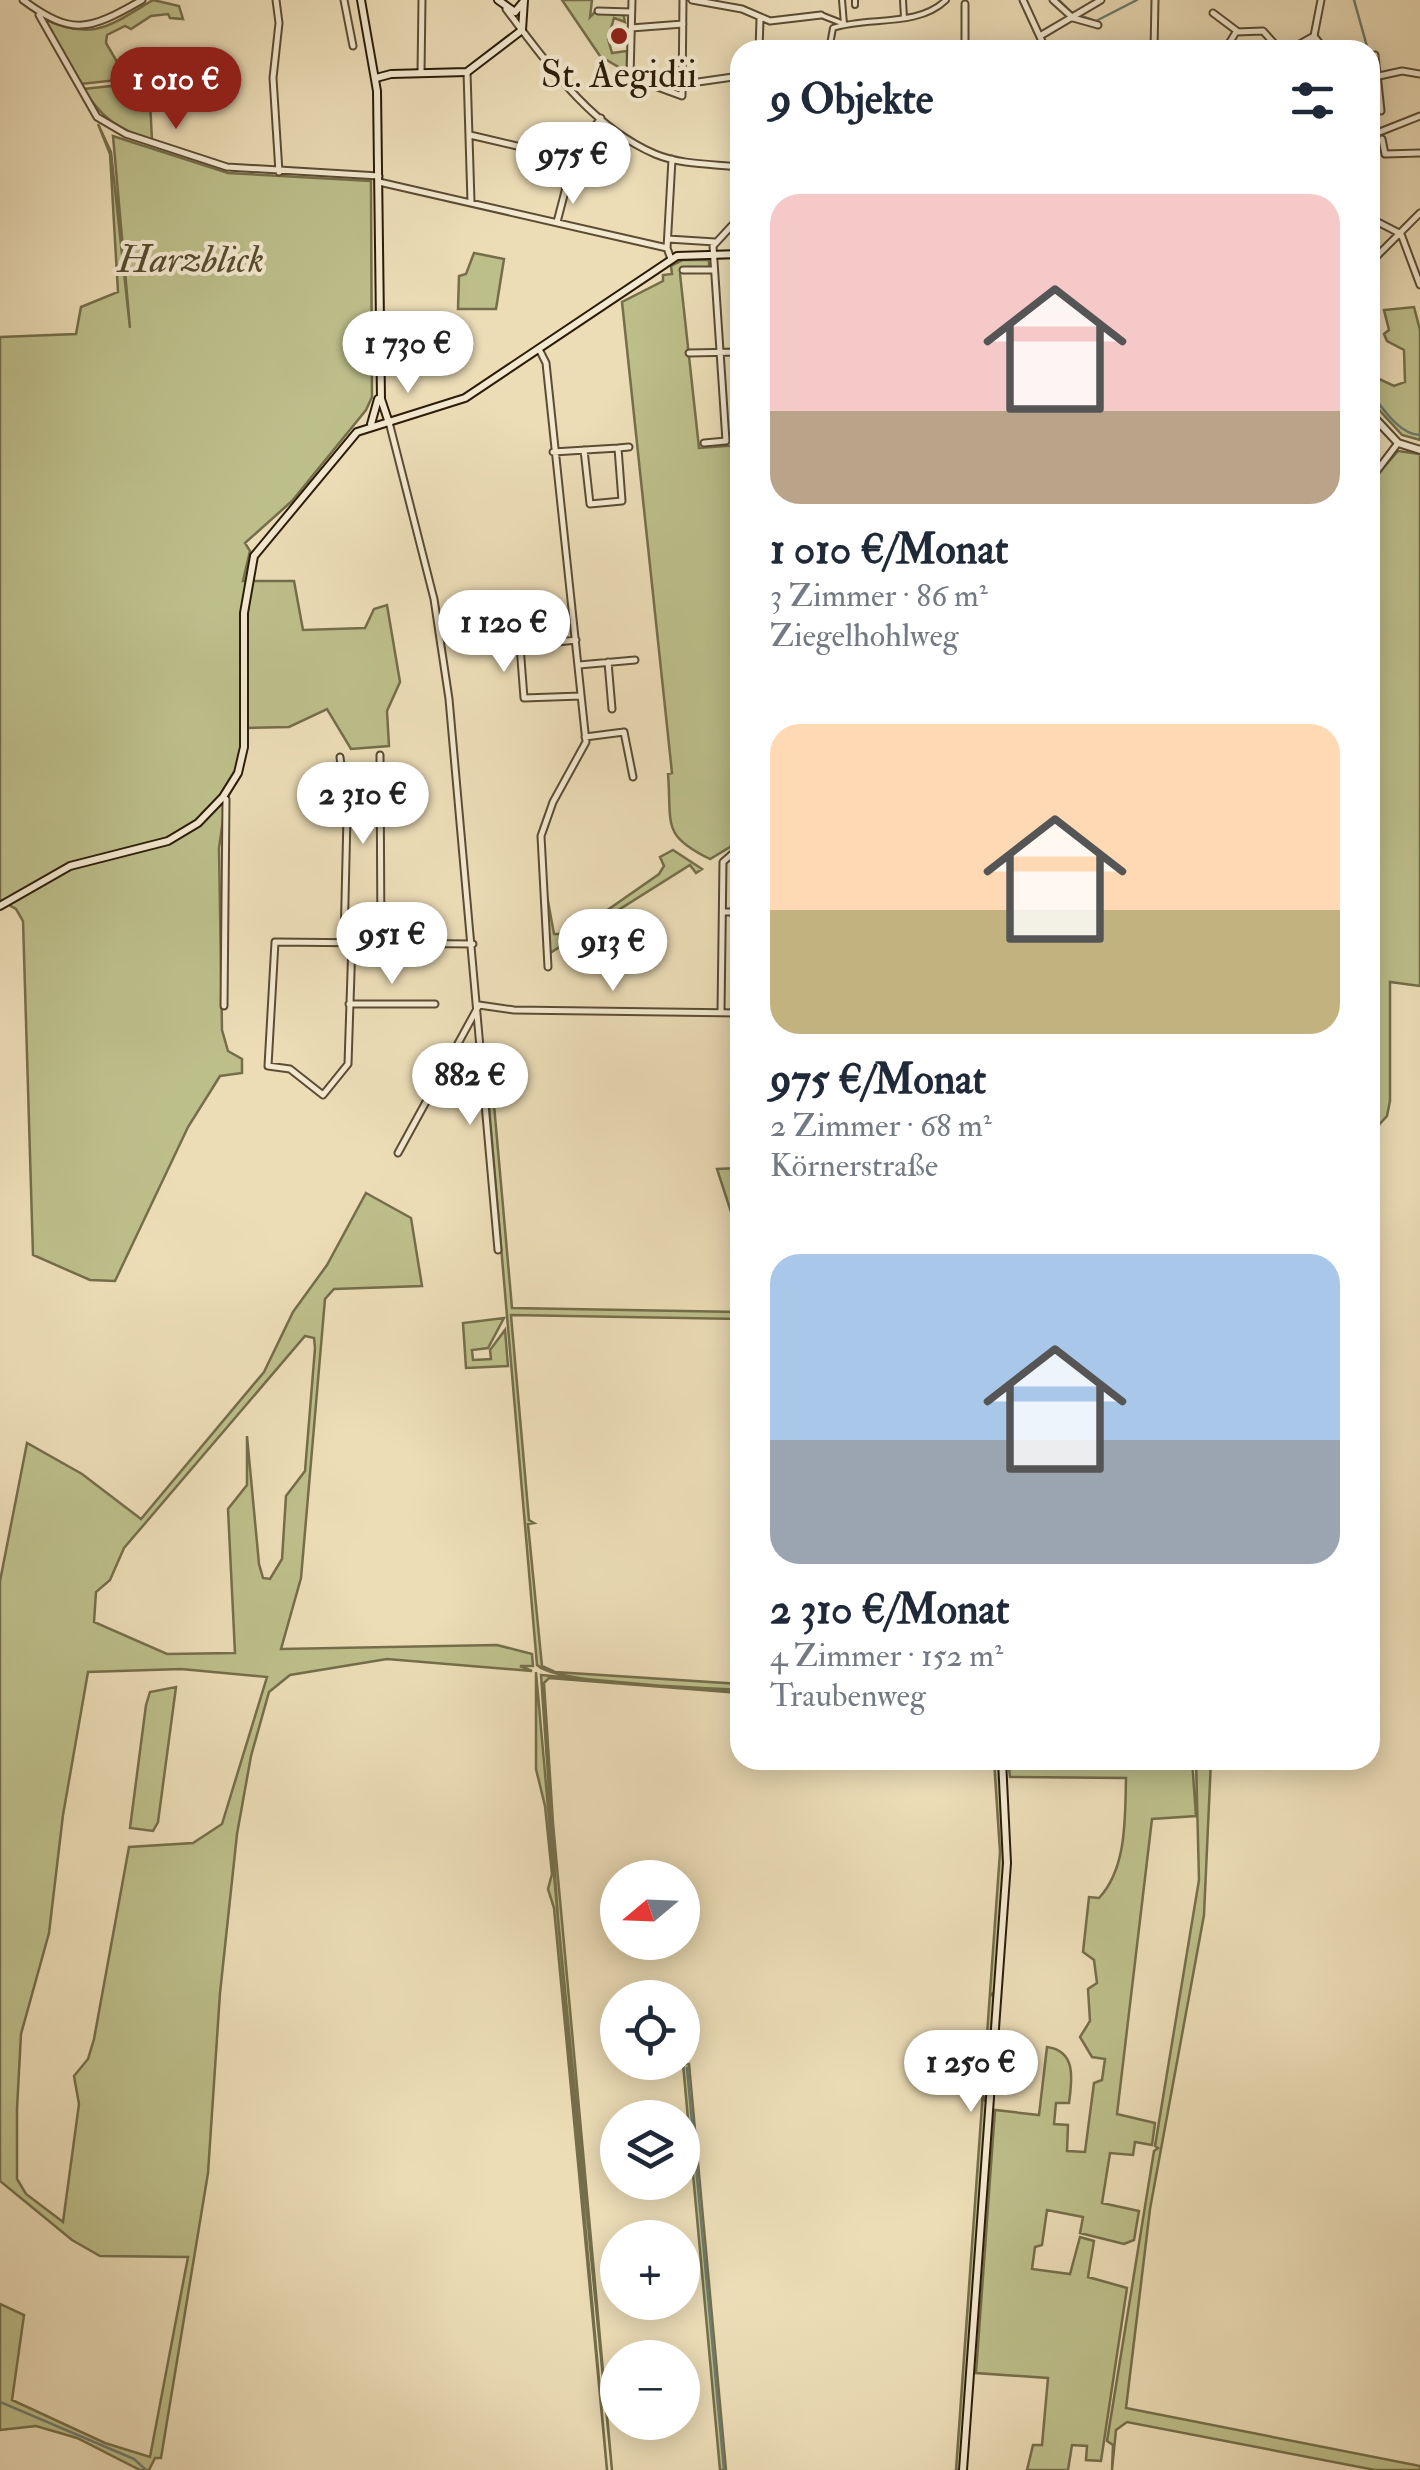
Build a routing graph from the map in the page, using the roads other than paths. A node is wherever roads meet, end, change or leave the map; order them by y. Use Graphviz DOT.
graph roads {
  1 [pos="23,0"];
  2 [pos="142,0"];
  3 [pos="276,0"];
  4 [pos="344,0"];
  5 [pos="361,0"];
  6 [pos="422,0"];
  7 [pos="498,0"];
  8 [pos="524,0"];
  9 [pos="632,0"];
  10 [pos="683,0"];
  11 [pos="692,0"];
  12 [pos="842,0"];
  13 [pos="905,0"];
  14 [pos="946,0"];
  15 [pos="1023,0"];
  16 [pos="1053,0"];
  17 [pos="1101,0"];
  18 [pos="1155,0"];
  19 [pos="1321,0"];
  20 [pos="964,2"];
  21 [pos="506,8"];
  22 [pos="598,11"];
  23 [pos="631,12"];
  24 [pos="1213,12"];
  25 [pos="38,15"];
  26 [pos="821,15"];
  27 [pos="1076,17"];
  28 [pos="904,18"];
  29 [pos="760,19"];
  30 [pos="683,24"];
  31 [pos="844,24"];
  32 [pos="1098,25"];
  33 [pos="631,28"];
  34 [pos="522,30"];
  35 [pos="1237,31"];
  36 [pos="1040,36"];
  37 [pos="1314,36"];
  38 [pos="759,40"];
  39 [pos="830,40"];
  40 [pos="965,40"];
  41 [pos="1042,40"];
  42 [pos="1154,40"];
  43 [pos="1231,40"];
  44 [pos="1271,40"];
  45 [pos="1307,40"];
  46 [pos="1317,40"];
  47 [pos="353,46"];
  48 [pos="467,72"];
  49 [pos="422,73"];
  50 [pos="1420,74"];
  51 [pos="1380,76"];
  52 [pos="730,77"];
  53 [pos="376,78"];
  54 [pos="684,84"];
  55 [pos="1380,94"];
  56 [pos="1381,111"];
  57 [pos="1420,116"];
  58 [pos="601,118"];
  59 [pos="1380,134"];
  60 [pos="470,135"];
  61 [pos="1380,145"];
  62 [pos="1420,153"];
  63 [pos="572,159"];
  64 [pos="672,159"];
  65 [pos="730,166"];
  66 [pos="279,172"];
  67 [pos="379,179"];
  68 [pos="471,202"];
  69 [pos="1420,213"];
  70 [pos="557,222"];
  71 [pos="1380,223"];
  72 [pos="730,227"];
  73 [pos="1401,234"];
  74 [pos="668,238"];
  75 [pos="715,242"];
  76 [pos="667,248"];
  77 [pos="730,254"];
  78 [pos="1380,254"];
  79 [pos="713,255"];
  80 [pos="671,259"];
  81 [pos="683,270"];
  82 [pos="714,270"];
  83 [pos="1420,285"];
  84 [pos="539,349"];
  85 [pos="689,352"];
  86 [pos="719,352"];
  87 [pos="730,352"];
  88 [pos="381,393"];
  89 [pos="388,420"];
  90 [pos="370,424"];
  91 [pos="1380,424"];
  92 [pos="704,443"];
  93 [pos="1398,443"];
  94 [pos="618,448"];
  95 [pos="630,448"];
  96 [pos="584,450"];
  97 [pos="1420,450"];
  98 [pos="554,452"];
  99 [pos="1380,467"];
  100 [pos="576,640"];
  101 [pos="635,660"];
  102 [pos="608,662"];
  103 [pos="579,664"];
  104 [pos="582,696"];
  105 [pos="612,709"];
  106 [pos="585,737"];
  107 [pos="380,755"];
  108 [pos="340,757"];
  109 [pos="633,777"];
  110 [pos="222,801"];
  111 [pos="730,856"];
  112 [pos="0,906"];
  113 [pos="723,912"];
  114 [pos="730,912"];
  115 [pos="348,942"];
  116 [pos="381,943"];
  117 [pos="473,944"];
  118 [pos="548,967"];
  119 [pos="350,1004"];
  120 [pos="435,1004"];
  121 [pos="479,1004"];
  122 [pos="224,1006"];
  123 [pos="721,1012"];
  124 [pos="730,1012"];
  125 [pos="398,1153"];
  126 [pos="498,1250"];
  127 [pos="1003,1770"];
  128 [pos="963,2470"];
  1 -- 25 [label="street"];
  2 -- 25 [label="street"];
  3 -- 66 [label="street"];
  4 -- 47 [label="street"];
  5 -- 53 [label="main road"];
  6 -- 49 [label="street"];
  7 -- 21 [label="main road"];
  8 -- 21 [label="main road"];
  8 -- 34 [label="main road"];
  9 -- 23 [label="street"];
  10 -- 30 [label="street"];
  11 -- 29 [label="street"];
  12 -- 31 [label="street"];
  13 -- 28 [label="street"];
  14 -- 28 [label="street"];
  15 -- 36 [label="street"];
  16 -- 27 [label="street"];
  17 -- 27 [label="street"];
  18 -- 42 [label="street"];
  19 -- 37 [label="street"];
  20 -- 40 [label="street"];
  21 -- 34 [label="street"];
  22 -- 23 [label="street"];
  23 -- 33 [label="street"];
  24 -- 35 [label="street"];
  25 -- 66 [label="street"];
  26 -- 29 [label="street"];
  26 -- 31 [label="street"];
  27 -- 32 [label="street"];
  27 -- 36 [label="street"];
  28 -- 31 [label="street"];
  29 -- 38 [label="street"];
  30 -- 33 [label="street"];
  30 -- 54 [label="street"];
  31 -- 39 [label="street"];
  33 -- 54 [label="street"];
  34 -- 48 [label="main road"];
  34 -- 58 [label="street"];
  35 -- 43 [label="street"];
  35 -- 44 [label="street"];
  36 -- 41 [label="street"];
  37 -- 45 [label="street"];
  37 -- 46 [label="street"];
  48 -- 49 [label="main road"];
  48 -- 60 [label="street"];
  49 -- 53 [label="main road"];
  50 -- 51 [label="street"];
  52 -- 54 [label="street"];
  53 -- 67 [label="main road"];
  55 -- 56 [label="street"];
  57 -- 59 [label="street"];
  58 -- 63 [label="street"];
  58 -- 64 [label="street"];
  60 -- 63 [label="street"];
  60 -- 68 [label="street"];
  61 -- 62 [label="street"];
  63 -- 70 [label="street"];
  64 -- 65 [label="street"];
  64 -- 74 [label="street"];
  66 -- 67 [label="street"];
  67 -- 68 [label="street"];
  67 -- 88 [label="main road"];
  68 -- 70 [label="street"];
  69 -- 73 [label="street"];
  70 -- 76 [label="street"];
  71 -- 73 [label="street"];
  72 -- 75 [label="street"];
  73 -- 78 [label="street"];
  73 -- 83 [label="street"];
  74 -- 75 [label="street"];
  74 -- 76 [label="street"];
  75 -- 79 [label="street"];
  76 -- 80 [label="street"];
  77 -- 79 [label="main road"];
  79 -- 80 [label="main road"];
  79 -- 82 [label="street"];
  80 -- 84 [label="main road"];
  81 -- 82 [label="street"];
  82 -- 86 [label="street"];
  84 -- 89 [label="main road"];
  84 -- 98 [label="street"];
  85 -- 86 [label="street"];
  86 -- 87 [label="street"];
  86 -- 92 [label="street"];
  88 -- 89 [label="main road"];
  88 -- 90 [label="main road"];
  89 -- 90 [label="main road"];
  89 -- 117 [label="street"];
  90 -- 110 [label="main road"];
  91 -- 93 [label="main road"];
  93 -- 97 [label="main road"];
  93 -- 99 [label="street"];
  94 -- 95 [label="street"];
  94 -- 96 [label="street"];
  94 -- 96 [label="street"];
  96 -- 98 [label="street"];
  98 -- 100 [label="street"];
  100 -- 103 [label="street"];
  100 -- 104 [label="street"];
  101 -- 102 [label="street"];
  102 -- 103 [label="street"];
  102 -- 105 [label="street"];
  103 -- 104 [label="street"];
  104 -- 106 [label="street"];
  106 -- 109 [label="street"];
  106 -- 118 [label="street"];
  107 -- 116 [label="street"];
  108 -- 115 [label="street"];
  110 -- 112 [label="main road"];
  110 -- 122 [label="street"];
  111 -- 113 [label="street"];
  113 -- 114 [label="street"];
  113 -- 123 [label="street"];
  115 -- 116 [label="street"];
  115 -- 119 [label="street"];
  115 -- 119 [label="street"];
  116 -- 117 [label="street"];
  117 -- 121 [label="street"];
  119 -- 120 [label="street"];
  121 -- 123 [label="street"];
  121 -- 125 [label="street"];
  121 -- 126 [label="street"];
  123 -- 124 [label="street"];
  127 -- 128 [label="main road"];
}
